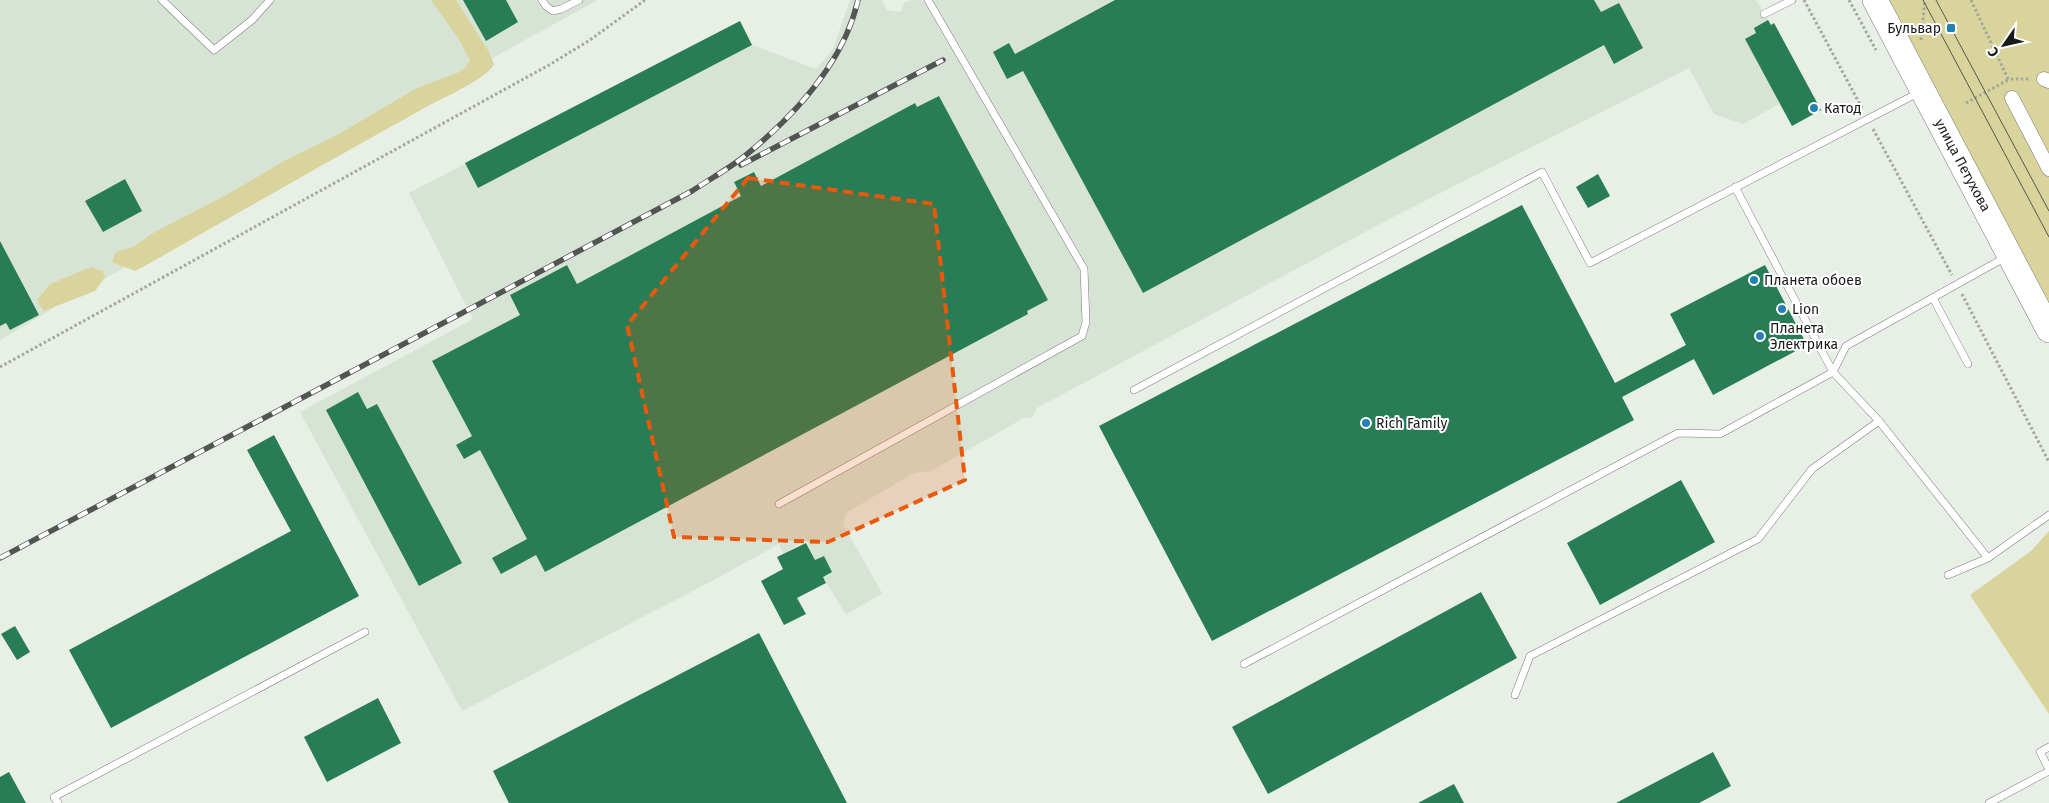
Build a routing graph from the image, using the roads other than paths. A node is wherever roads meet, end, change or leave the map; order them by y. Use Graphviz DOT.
graph roads {
  1 [pos="162,0"];
  2 [pos="270,0"];
  3 [pos="542,0"];
  4 [pos="579,0"];
  5 [pos="928,0"];
  6 [pos="1792,0"];
  7 [pos="1875,0"];
  8 [pos="1764,14"];
  9 [pos="1923,90"];
  10 [pos="2012,98"];
  11 [pos="2049,169"];
  12 [pos="1735,187"];
  13 [pos="2010,254"];
  14 [pos="1933,298"];
  15 [pos="2049,330"];
  16 [pos="1968,364"];
  17 [pos="1833,372"];
  18 [pos="1134,390"];
  19 [pos="1879,421"];
  20 [pos="779,504"];
  21 [pos="2049,514"];
  22 [pos="1988,558"];
  23 [pos="1948,575"];
  24 [pos="365,632"];
  25 [pos="1244,664"];
  26 [pos="1515,694"];
  27 [pos="2049,747"];
  28 [pos="2049,770"];
  29 [pos="58,803"];
  30 [pos="1989,803"];
  1 -- 2 [label="lane"];
  3 -- 4 [label="lane"];
  5 -- 20 [label="lane"];
  6 -- 8 [label="lane"];
  7 -- 9 [label="highway, улица Петухова"];
  9 -- 12 [label="lane"];
  9 -- 13 [label="highway, улица Петухова"];
  10 -- 11 [label="street"];
  12 -- 17 [label="lane"];
  12 -- 18 [label="lane"];
  13 -- 14 [label="lane"];
  13 -- 15 [label="highway, улица Петухова"];
  14 -- 16 [label="lane"];
  14 -- 17 [label="lane"];
  17 -- 19 [label="lane"];
  17 -- 25 [label="lane"];
  19 -- 22 [label="lane"];
  19 -- 26 [label="lane"];
  21 -- 22 [label="lane"];
  22 -- 23 [label="lane"];
  24 -- 29 [label="lane"];
  27 -- 28 [label="lane"];
  28 -- 30 [label="lane"];
}
